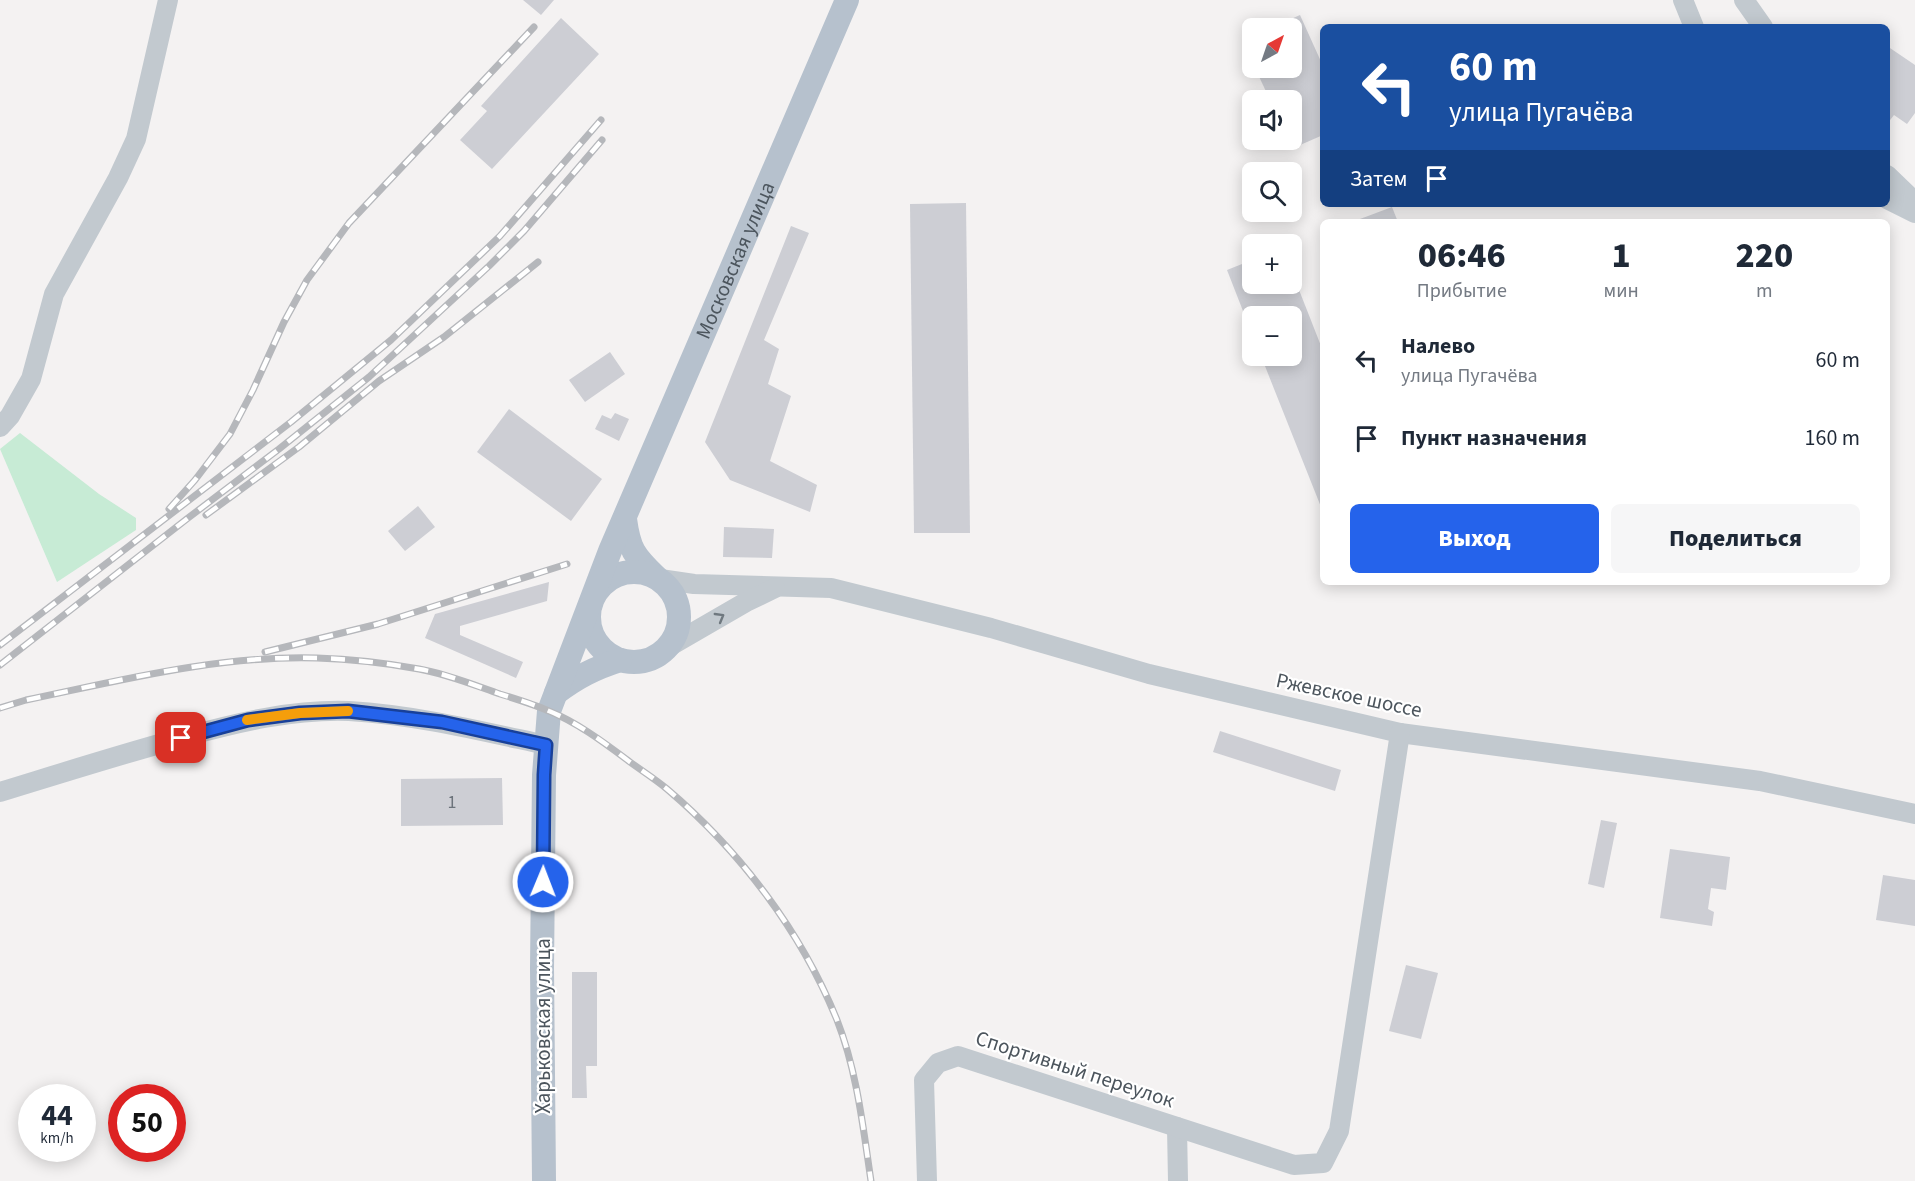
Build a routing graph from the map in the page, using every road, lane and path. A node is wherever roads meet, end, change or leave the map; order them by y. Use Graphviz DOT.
graph roads {
  1 [pos="168,0"];
  2 [pos="847,0"];
  3 [pos="1683,0"];
  4 [pos="1744,0"];
  5 [pos="1693,24"];
  6 [pos="1761,24"];
  7 [pos="1890,178"];
  8 [pos="1890,200"];
  9 [pos="1915,202"];
  10 [pos="1915,213"];
  11 [pos="0,427"];
  12 [pos="625,519"];
  13 [pos="658,578"];
  14 [pos="780,585"];
  15 [pos="591,601"];
  16 [pos="670,646"];
  17 [pos="620,660"];
  18 [pos="556,693"];
  19 [pos="1400,733"];
  20 [pos="546,745"];
  21 [pos="0,792"];
  22 [pos="1915,814"];
  23 [pos="1177,1127"];
  24 [pos="544,1181"];
  25 [pos="927,1181"];
  26 [pos="1178,1181"];
  1 -- 11 [label="street"];
  2 -- 12 [label="main road, Московская улица"];
  3 -- 5 [label="street"];
  4 -- 6 [label="street"];
  7 -- 9 [label="street"];
  8 -- 10 [label="street"];
  12 -- 13 [label="main road"];
  12 -- 15 [label="main road, Московская улица"];
  13 -- 14 [label="street, Ржевское шоссе"];
  13 -- 15 [label="main road"];
  13 -- 16 [label="main road"];
  16 -- 14 [label="street, one-way"];
  14 -- 19 [label="street, Ржевское шоссе"];
  15 -- 17 [label="main road"];
  15 -- 18 [label="main road, Харьковская улица"];
  16 -- 17 [label="main road"];
  17 -- 18 [label="main road"];
  18 -- 20 [label="main road, Харьковская улица"];
  19 -- 22 [label="street, Ржевское шоссе"];
  19 -- 23 [label="street, Спортивный переулок"];
  20 -- 21 [label="street"];
  20 -- 24 [label="main road, Харьковская улица"];
  23 -- 25 [label="street, Спортивный переулок"];
  23 -- 26 [label="street"];
}
